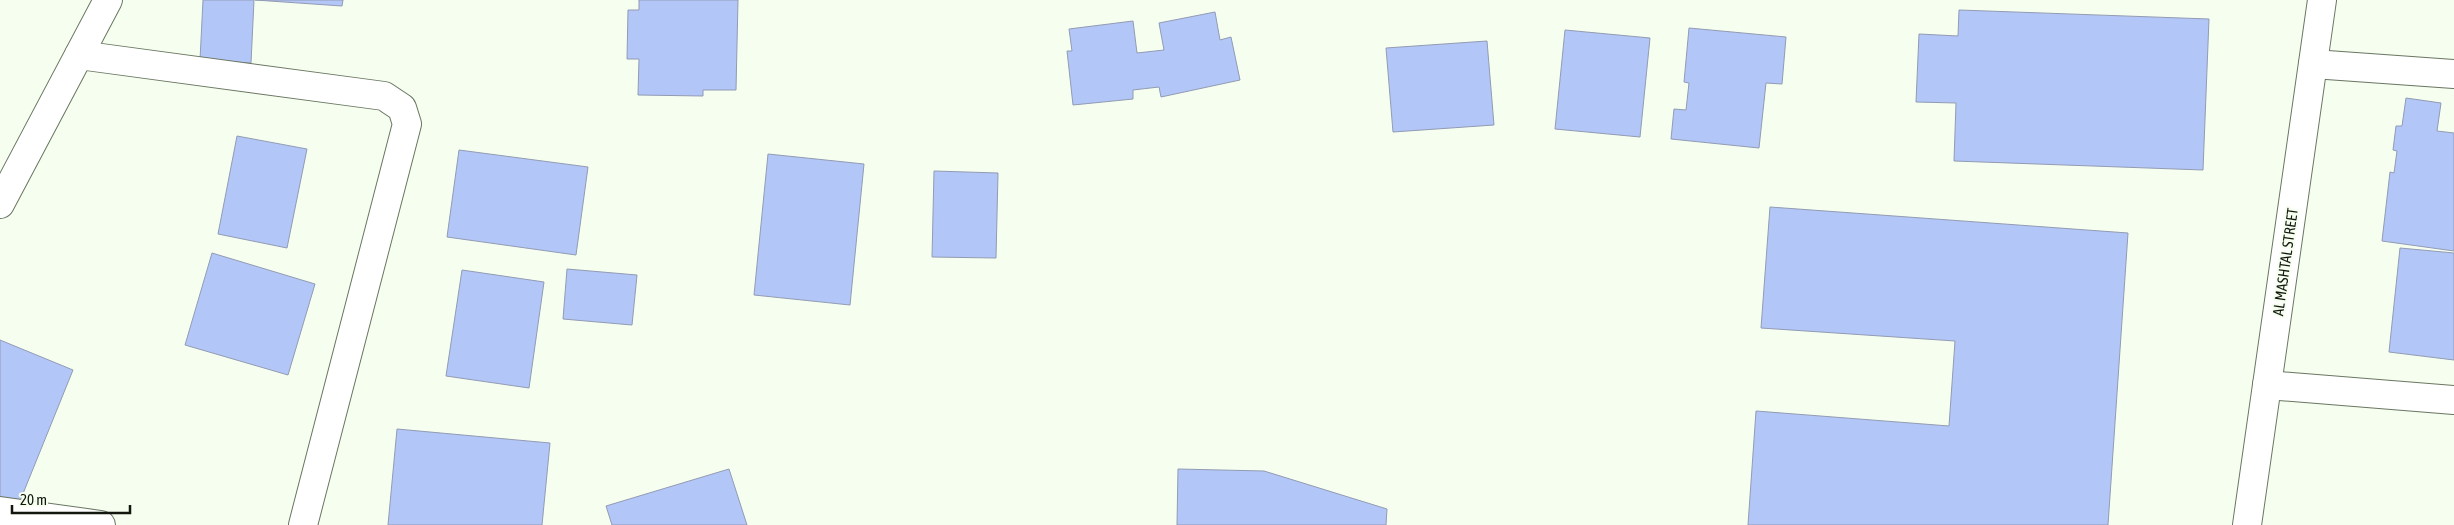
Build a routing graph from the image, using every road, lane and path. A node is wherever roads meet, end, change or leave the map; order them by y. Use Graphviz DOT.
graph roads {
  1 [pos="108,0"];
  2 [pos="2322,0"];
  3 [pos="79,55"];
  4 [pos="2313,64"];
  5 [pos="2454,74"];
  6 [pos="0,204"];
  7 [pos="2267,385"];
  8 [pos="2454,400"];
  9 [pos="0,511"];
  10 [pos="101,525"];
  11 [pos="303,525"];
  12 [pos="2247,525"];
  1 -- 3 [label="street"];
  2 -- 4 [label="street, AL MASHTAL STREET"];
  3 -- 6 [label="street"];
  3 -- 11 [label="street"];
  4 -- 5 [label="street"];
  4 -- 7 [label="street, AL MASHTAL STREET"];
  7 -- 8 [label="street"];
  7 -- 12 [label="street, AL MASHTAL STREET"];
  9 -- 10 [label="street"];
}
